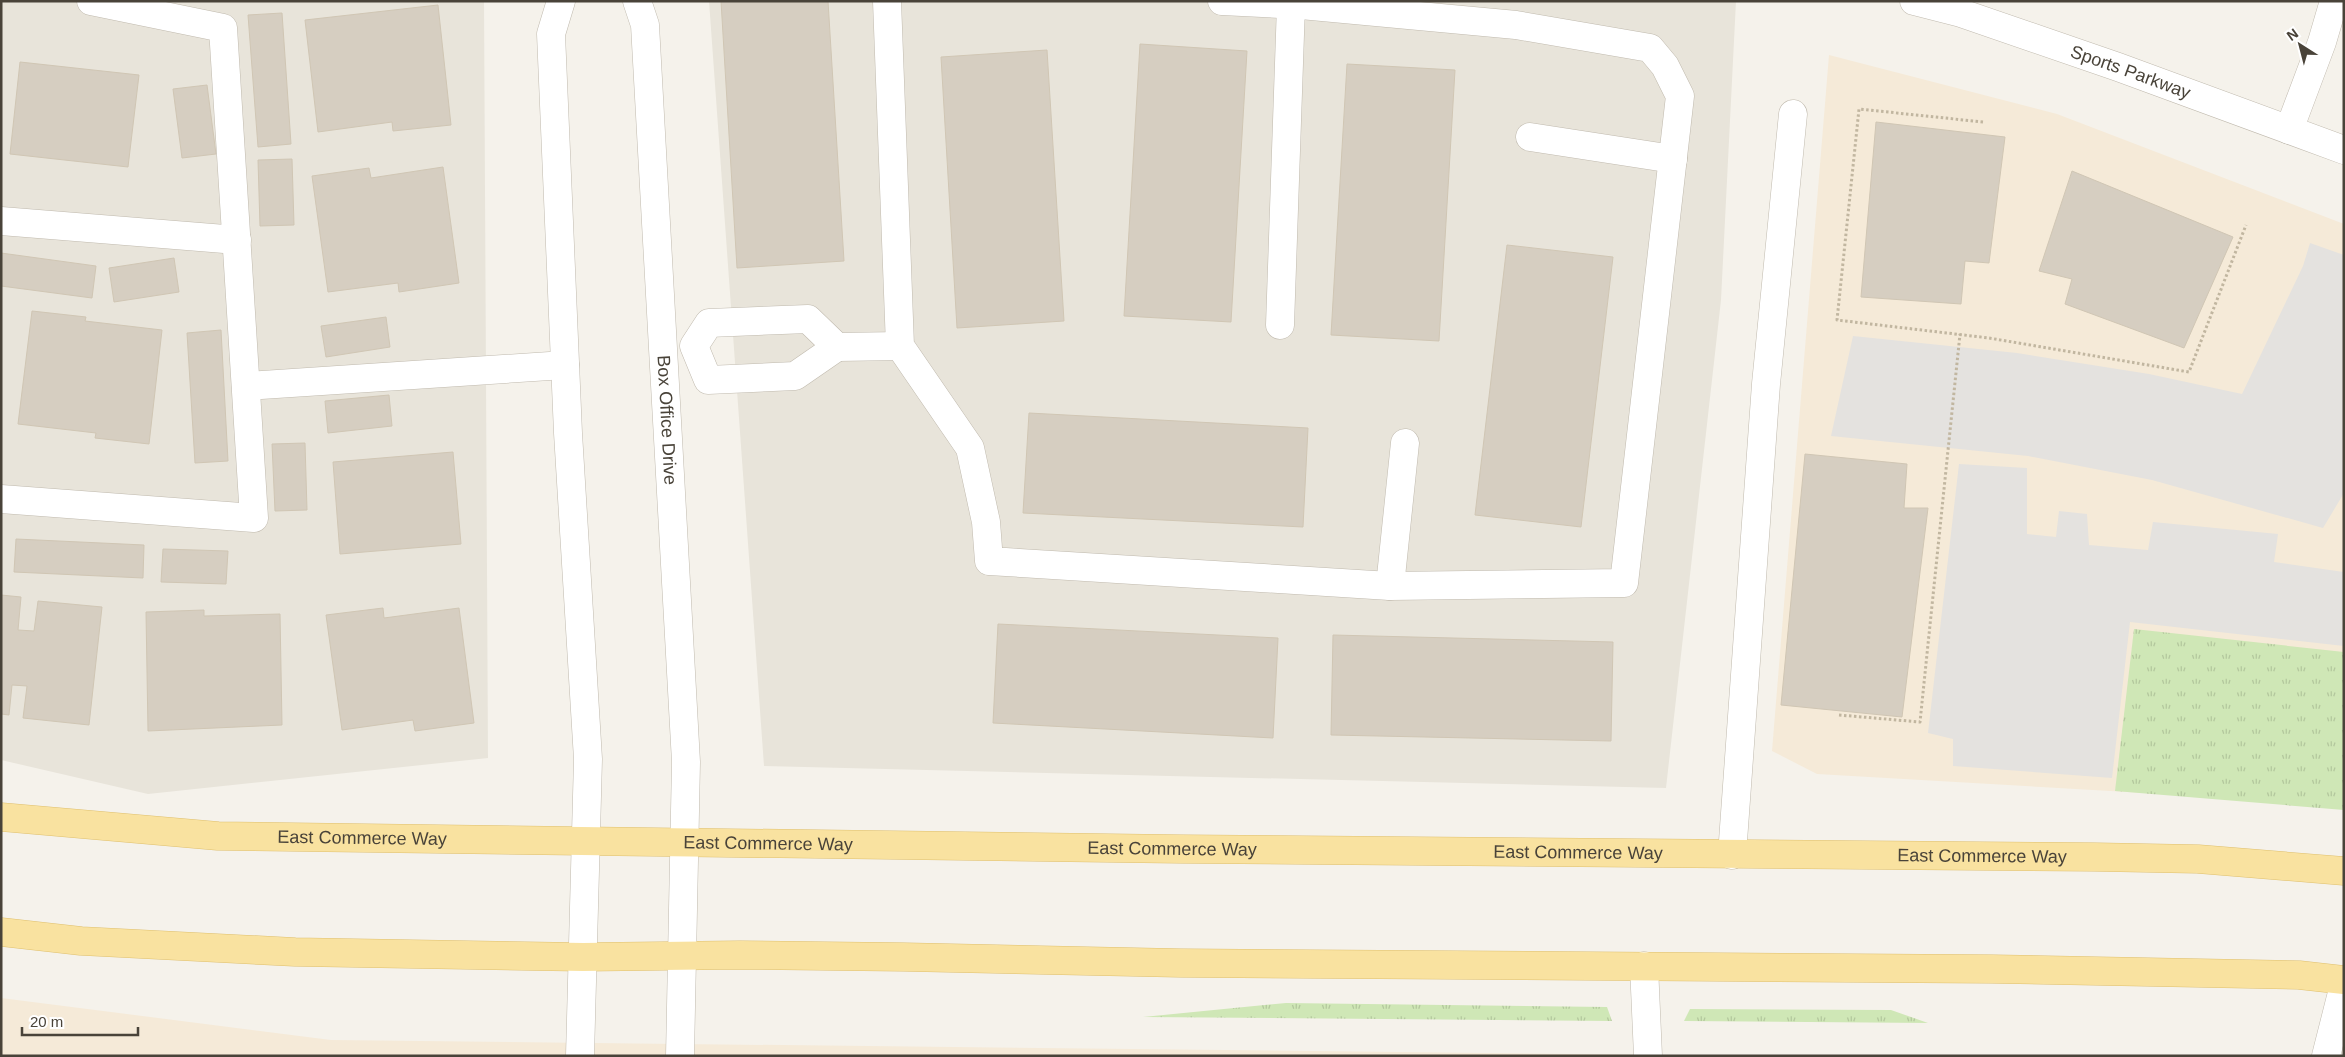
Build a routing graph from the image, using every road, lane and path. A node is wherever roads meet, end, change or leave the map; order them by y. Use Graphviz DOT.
graph roads {
  1 [pos="91,1"];
  2 [pos="562,1"];
  3 [pos="637,1"];
  4 [pos="887,1"];
  5 [pos="1222,1"];
  6 [pos="1914,1"];
  7 [pos="2334,1"];
  8 [pos="1291,5"];
  9 [pos="1793,114"];
  10 [pos="1983,122"];
  11 [pos="2288,130"];
  12 [pos="1530,138"];
  13 [pos="2344,150"];
  14 [pos="1673,159"];
  15 [pos="1,221"];
  16 [pos="2246,225"];
  17 [pos="237,240"];
  18 [pos="1280,325"];
  19 [pos="1960,334"];
  20 [pos="694,346"];
  21 [pos="900,346"];
  22 [pos="837,347"];
  23 [pos="663,348"];
  24 [pos="565,365"];
  25 [pos="246,386"];
  26 [pos="1405,443"];
  27 [pos="1,499"];
  28 [pos="1390,586"];
  29 [pos="1839,715"];
  30 [pos="1,817"];
  31 [pos="586,840"];
  32 [pos="684,841"];
  33 [pos="1732,855"];
  34 [pos="2344,871"];
  35 [pos="1,932"];
  36 [pos="682,956"];
  37 [pos="582,957"];
  38 [pos="1644,966"];
  39 [pos="2344,980"];
  40 [pos="2344,985"];
  41 [pos="580,1056"];
  42 [pos="680,1056"];
  43 [pos="1648,1056"];
  44 [pos="2326,1056"];
  1 -- 17 [label="street"];
  2 -- 24 [label="street"];
  3 -- 23 [label="street, Box Office Drive"];
  4 -- 21 [label="street"];
  5 -- 8 [label="street"];
  6 -- 11 [label="street, Sports Parkway"];
  7 -- 11 [label="street"];
  8 -- 14 [label="street"];
  8 -- 18 [label="street"];
  9 -- 33 [label="street"];
  10 -- 19 [label="path"];
  11 -- 13 [label="street, Sports Parkway"];
  12 -- 14 [label="street"];
  14 -- 28 [label="street"];
  15 -- 17 [label="street"];
  16 -- 19 [label="path"];
  17 -- 25 [label="street"];
  19 -- 29 [label="path"];
  20 -- 22 [label="street"];
  20 -- 22 [label="street"];
  20 -- 23 [label="street"];
  21 -- 22 [label="street"];
  21 -- 28 [label="street"];
  23 -- 32 [label="street, Box Office Drive"];
  24 -- 25 [label="street"];
  24 -- 31 [label="street"];
  25 -- 27 [label="street"];
  26 -- 28 [label="street"];
  30 -- 31 [label="main road, East Commerce Way"];
  31 -- 32 [label="main road, East Commerce Way"];
  31 -- 37 [label="street"];
  32 -- 33 [label="main road, East Commerce Way"];
  32 -- 36 [label="street, Box Office Drive"];
  33 -- 34 [label="main road, East Commerce Way"];
  35 -- 37 [label="main road"];
  36 -- 37 [label="main road"];
  36 -- 38 [label="main road"];
  36 -- 42 [label="street, Box Office Drive"];
  37 -- 41 [label="street"];
  38 -- 39 [label="main road"];
  38 -- 43 [label="street"];
  40 -- 44 [label="street"];
}
